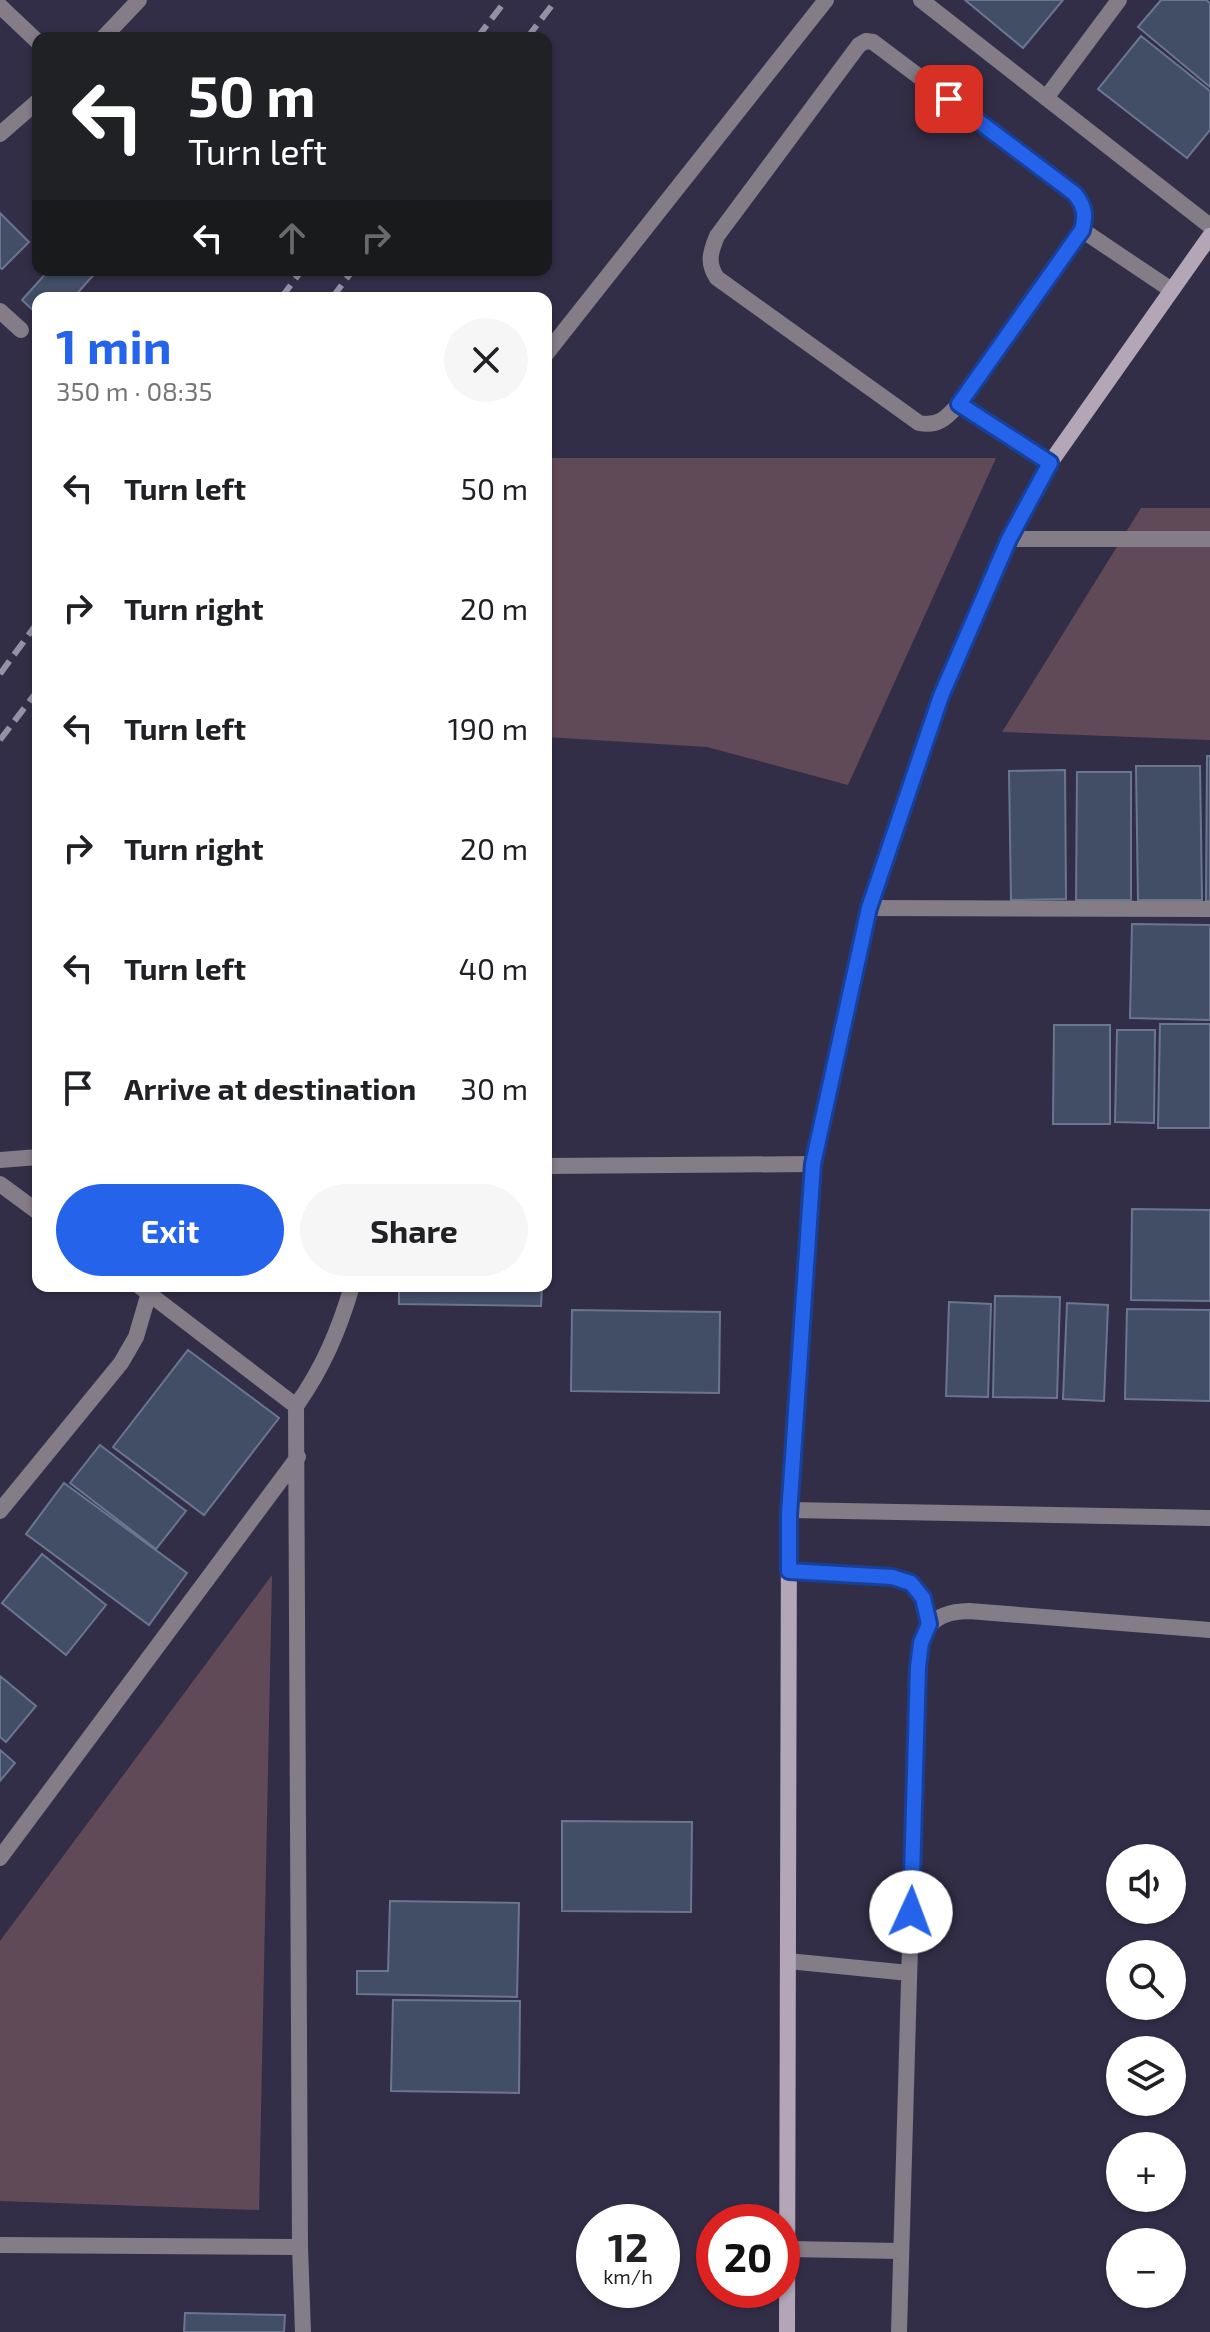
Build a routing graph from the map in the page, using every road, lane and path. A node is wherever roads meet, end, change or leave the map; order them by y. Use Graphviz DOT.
graph roads {
  1 [pos="139,0"];
  2 [pos="826,0"];
  3 [pos="921,0"];
  4 [pos="1119,0"];
  5 [pos="0,6"];
  6 [pos="109,32"];
  7 [pos="32,36"];
  8 [pos="1046,98"];
  9 [pos="32,106"];
  10 [pos="0,134"];
  11 [pos="1210,226"];
  12 [pos="1082,230"];
  13 [pos="1210,236"];
  14 [pos="1170,289"];
  15 [pos="0,311"];
  16 [pos="21,330"];
  17 [pos="552,346"];
  18 [pos="959,404"];
  19 [pos="1050,463"];
  20 [pos="1009,539"];
  21 [pos="1210,539"];
  22 [pos="869,908"];
  23 [pos="1210,909"];
  24 [pos="32,1157"];
  25 [pos="0,1160"];
  26 [pos="813,1164"];
  27 [pos="552,1166"];
  28 [pos="0,1184"];
  29 [pos="32,1208"];
  30 [pos="146,1292"];
  31 [pos="151,1292"];
  32 [pos="350,1292"];
  33 [pos="296,1406"];
  34 [pos="298,1457"];
  35 [pos="790,1510"];
  36 [pos="0,1511"];
  37 [pos="1210,1518"];
  38 [pos="789,1571"];
  39 [pos="929,1624"];
  40 [pos="1210,1630"];
  41 [pos="0,1858"];
  42 [pos="788,1961"];
  43 [pos="909,1973"];
  44 [pos="788,2204"];
  45 [pos="0,2245"];
  46 [pos="300,2247"];
  47 [pos="800,2249"];
  48 [pos="901,2251"];
  49 [pos="787,2308"];
  50 [pos="303,2332"];
  51 [pos="787,2332"];
  52 [pos="899,2332"];
  1 -- 6 [label="street"];
  2 -- 17 [label="street"];
  3 -- 8 [label="street"];
  4 -- 8 [label="street"];
  5 -- 7 [label="street"];
  8 -- 11 [label="street"];
  9 -- 10 [label="street"];
  12 -- 14 [label="street"];
  12 -- 18 [label="street"];
  12 -- 18 [label="street"];
  13 -- 14 [label="street"];
  14 -- 19 [label="street"];
  15 -- 16 [label="street"];
  18 -- 19 [label="street"];
  19 -- 20 [label="street"];
  20 -- 21 [label="street"];
  20 -- 22 [label="street"];
  22 -- 23 [label="street"];
  22 -- 26 [label="street"];
  24 -- 25 [label="street"];
  26 -- 27 [label="street"];
  26 -- 35 [label="street"];
  28 -- 29 [label="street"];
  30 -- 36 [label="street"];
  31 -- 33 [label="street"];
  32 -- 33 [label="street"];
  33 -- 34 [label="street"];
  34 -- 41 [label="street"];
  34 -- 46 [label="street"];
  35 -- 37 [label="street"];
  35 -- 38 [label="street"];
  38 -- 39 [label="street"];
  38 -- 42 [label="street"];
  39 -- 40 [label="street"];
  39 -- 43 [label="street"];
  42 -- 43 [label="street"];
  42 -- 44 [label="street"];
  43 -- 48 [label="street"];
  45 -- 46 [label="street"];
  46 -- 50 [label="street"];
  47 -- 48 [label="street"];
  48 -- 52 [label="street"];
  49 -- 51 [label="street"];
}
